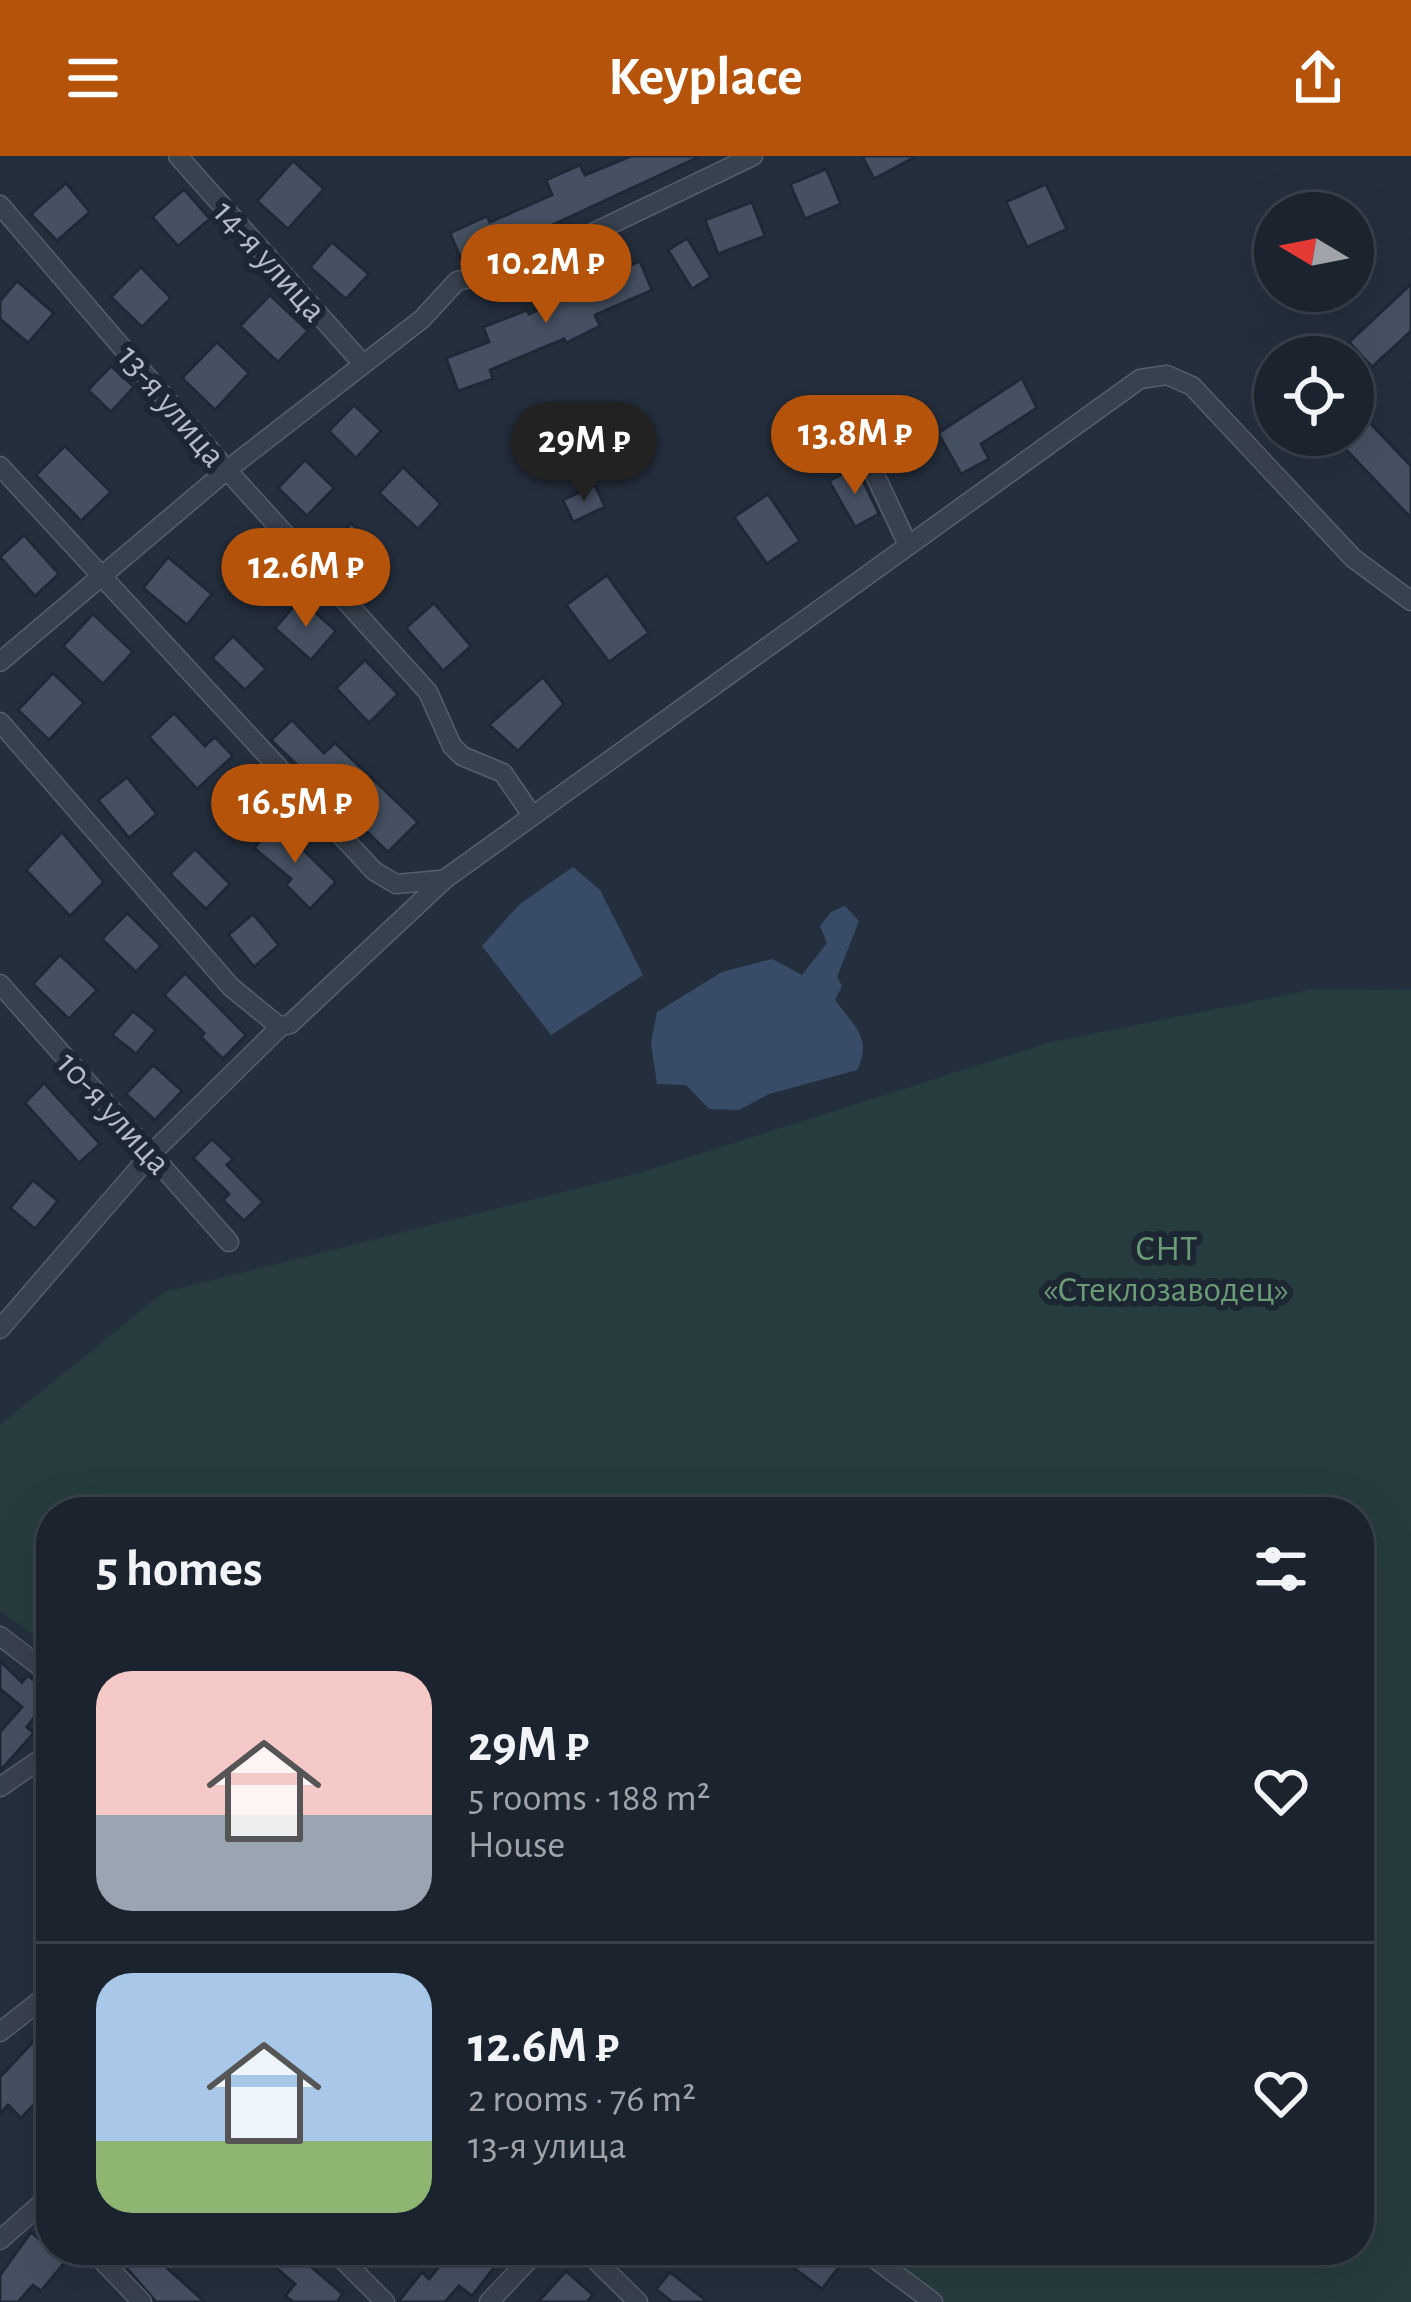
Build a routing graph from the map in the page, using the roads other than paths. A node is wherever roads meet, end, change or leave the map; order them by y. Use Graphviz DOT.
graph roads {
  1 [pos="178,156"];
  2 [pos="753,156"];
  3 [pos="0,205"];
  4 [pos="364,364"];
  5 [pos="843,407"];
  6 [pos="0,466"];
  7 [pos="227,470"];
  8 [pos="908,545"];
  9 [pos="100,578"];
  10 [pos="1411,601"];
  11 [pos="0,662"];
  12 [pos="0,722"];
  13 [pos="531,814"];
  14 [pos="445,879"];
  15 [pos="0,984"];
  16 [pos="280,1027"];
  17 [pos="152,1153"];
  18 [pos="229,1242"];
  19 [pos="0,1329"];
  20 [pos="0,1636"];
  21 [pos="36,1664"];
  22 [pos="36,1762"];
  23 [pos="0,1787"];
  24 [pos="36,2004"];
  25 [pos="0,2032"];
  26 [pos="36,2211"];
  27 [pos="0,2240"];
  28 [pos="106,2265"];
  29 [pos="348,2265"];
  30 [pos="524,2265"];
  31 [pos="600,2265"];
  32 [pos="882,2265"];
  33 [pos="142,2302"];
  34 [pos="385,2302"];
  35 [pos="489,2302"];
  36 [pos="638,2302"];
  37 [pos="933,2302"];
  1 -- 4 [label="street, 14-я улица"];
  2 -- 4 [label="street"];
  3 -- 7 [label="street, 13-я улица"];
  4 -- 7 [label="street"];
  5 -- 8 [label="street"];
  6 -- 9 [label="street"];
  7 -- 9 [label="street"];
  7 -- 13 [label="street, 13-я улица"];
  8 -- 10 [label="street"];
  8 -- 13 [label="street"];
  9 -- 11 [label="street"];
  9 -- 14 [label="street"];
  12 -- 16 [label="street"];
  13 -- 14 [label="street"];
  14 -- 16 [label="street"];
  15 -- 17 [label="street, 10-я улица"];
  16 -- 17 [label="street"];
  17 -- 18 [label="street, 10-я улица"];
  17 -- 19 [label="street"];
  20 -- 21 [label="street"];
  22 -- 23 [label="street"];
  24 -- 25 [label="street"];
  26 -- 27 [label="street"];
  28 -- 33 [label="street"];
  29 -- 34 [label="street"];
  30 -- 35 [label="street"];
  31 -- 36 [label="street"];
  32 -- 37 [label="street"];
}
